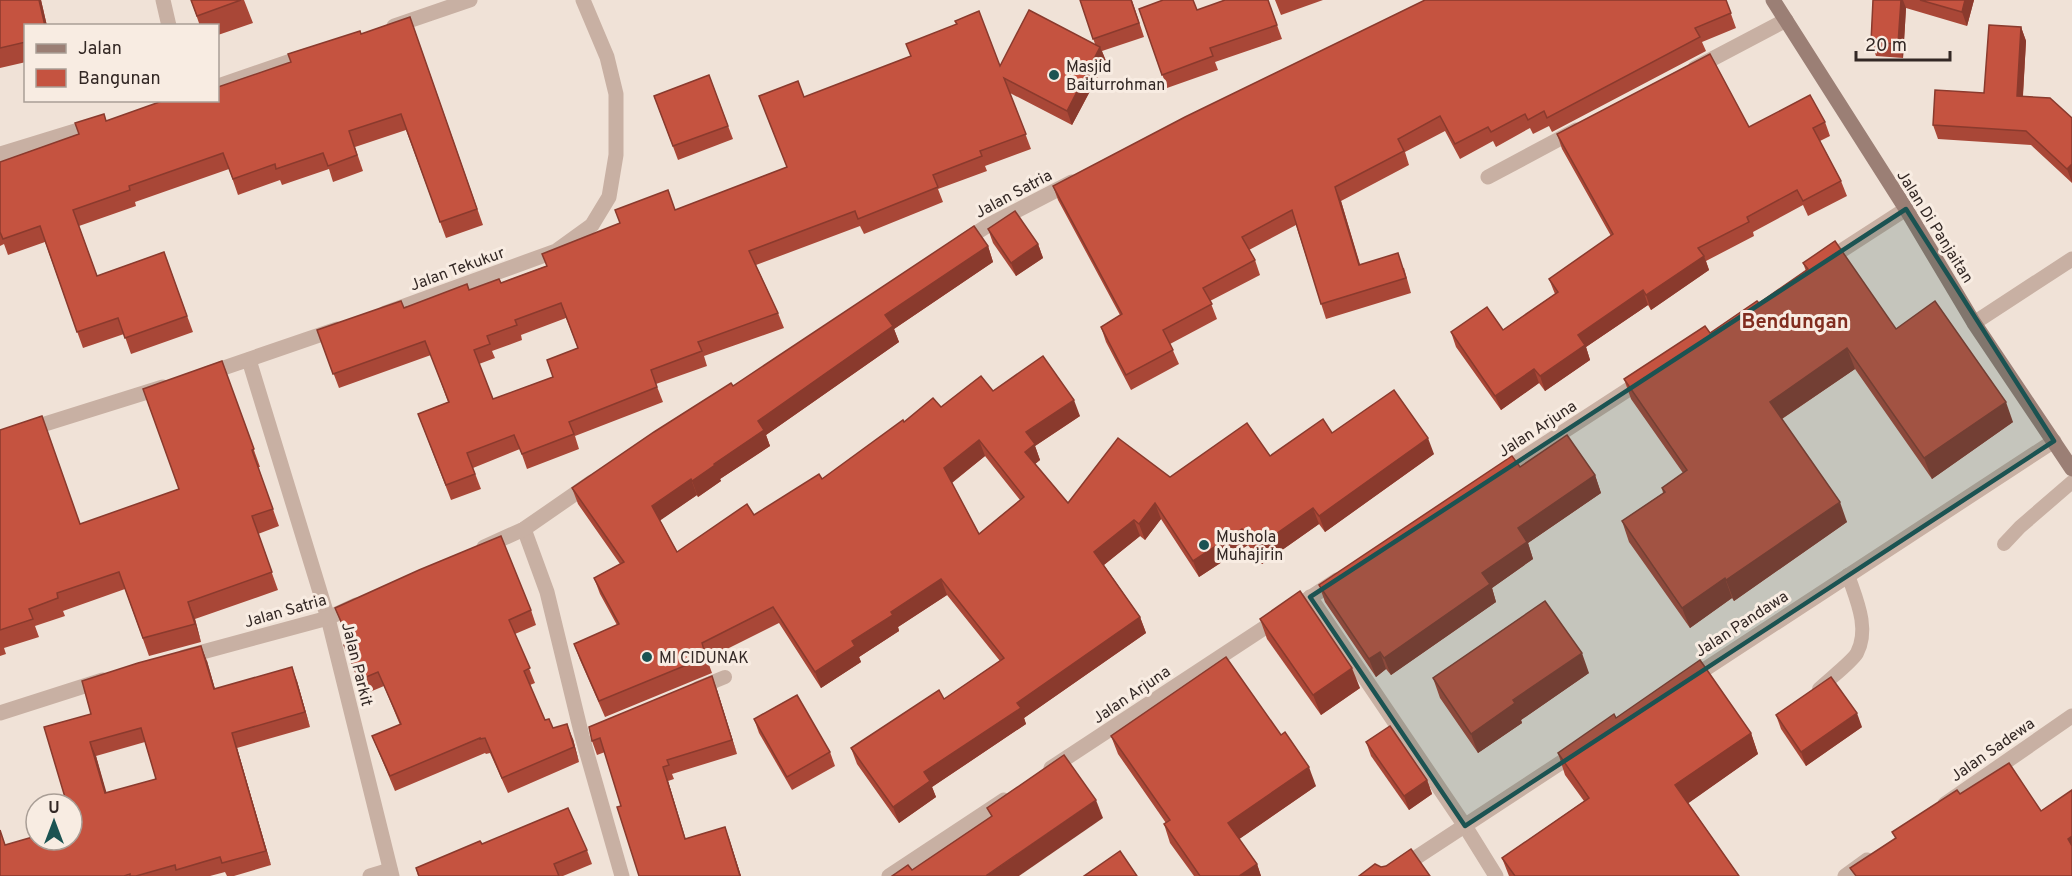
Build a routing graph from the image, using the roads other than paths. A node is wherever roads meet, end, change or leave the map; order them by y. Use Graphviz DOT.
graph roads {
  1 [pos="163,0"];
  2 [pos="470,0"];
  3 [pos="583,0"];
  4 [pos="1773,0"];
  5 [pos="1785,20"];
  6 [pos="169,24"];
  7 [pos="382,30"];
  8 [pos="327,49"];
  9 [pos="1683,74"];
  10 [pos="219,86"];
  11 [pos="109,121"];
  12 [pos="1590,123"];
  13 [pos="0,154"];
  14 [pos="1081,177"];
  15 [pos="1488,177"];
  16 [pos="1906,209"];
  17 [pos="948,251"];
  18 [pos="2072,259"];
  19 [pos="1817,267"];
  20 [pos="371,318"];
  21 [pos="1974,323"];
  22 [pos="349,325"];
  23 [pos="249,360"];
  24 [pos="1658,371"];
  25 [pos="0,438"];
  26 [pos="2054,441"];
  27 [pos="2072,469"];
  28 [pos="607,472"];
  29 [pos="1489,481"];
  30 [pos="2072,482"];
  31 [pos="524,529"];
  32 [pos="2004,544"];
  33 [pos="470,554"];
  34 [pos="1350,571"];
  35 [pos="1848,575"];
  36 [pos="1310,597"];
  37 [pos="372,598"];
  38 [pos="328,618"];
  39 [pos="174,659"];
  40 [pos="119,675"];
  41 [pos="725,677"];
  42 [pos="1681,684"];
  43 [pos="681,695"];
  44 [pos="1808,699"];
  45 [pos="0,713"];
  46 [pos="2072,716"];
  47 [pos="1593,742"];
  48 [pos="1036,779"];
  49 [pos="1016,792"];
  50 [pos="1929,814"];
  51 [pos="1465,826"];
  52 [pos="1882,849"];
  53 [pos="391,873"];
  54 [pos="370,876"];
  55 [pos="622,876"];
  56 [pos="889,876"];
  57 [pos="1388,876"];
  58 [pos="1496,876"];
  59 [pos="1845,876"];
  1 -- 6 [label="street"];
  2 -- 7 [label="street"];
  3 -- 20 [label="street, Jalan Tekukur"];
  4 -- 5 [label="street, Jalan Di Panjaitan"];
  5 -- 9 [label="street"];
  5 -- 16 [label="street, Jalan Di Panjaitan"];
  8 -- 10 [label="street"];
  11 -- 13 [label="street"];
  12 -- 15 [label="street"];
  14 -- 17 [label="street, Jalan Satria"];
  16 -- 19 [label="street"];
  16 -- 21 [label="street, Jalan Di Panjaitan"];
  18 -- 21 [label="street"];
  21 -- 26 [label="street, Jalan Di Panjaitan"];
  22 -- 23 [label="street"];
  23 -- 25 [label="street"];
  23 -- 38 [label="street, Jalan Parkit"];
  24 -- 29 [label="street, Jalan Arjuna"];
  26 -- 27 [label="street, Jalan Di Panjaitan"];
  26 -- 35 [label="street, Jalan Pandawa"];
  28 -- 31 [label="street"];
  30 -- 32 [label="lane"];
  31 -- 33 [label="street"];
  31 -- 55 [label="street"];
  34 -- 36 [label="street, Jalan Arjuna"];
  35 -- 42 [label="street, Jalan Pandawa"];
  35 -- 44 [label="lane"];
  36 -- 48 [label="street, Jalan Arjuna"];
  36 -- 51 [label="street"];
  37 -- 38 [label="street, Jalan Satria"];
  38 -- 39 [label="street, Jalan Satria"];
  38 -- 53 [label="street, Jalan Parkit"];
  40 -- 45 [label="street"];
  41 -- 43 [label="lane"];
  46 -- 50 [label="street, Jalan Sadewa"];
  47 -- 51 [label="street"];
  49 -- 56 [label="street"];
  51 -- 57 [label="street"];
  51 -- 58 [label="street"];
  52 -- 59 [label="street"];
  53 -- 54 [label="street"];
}
